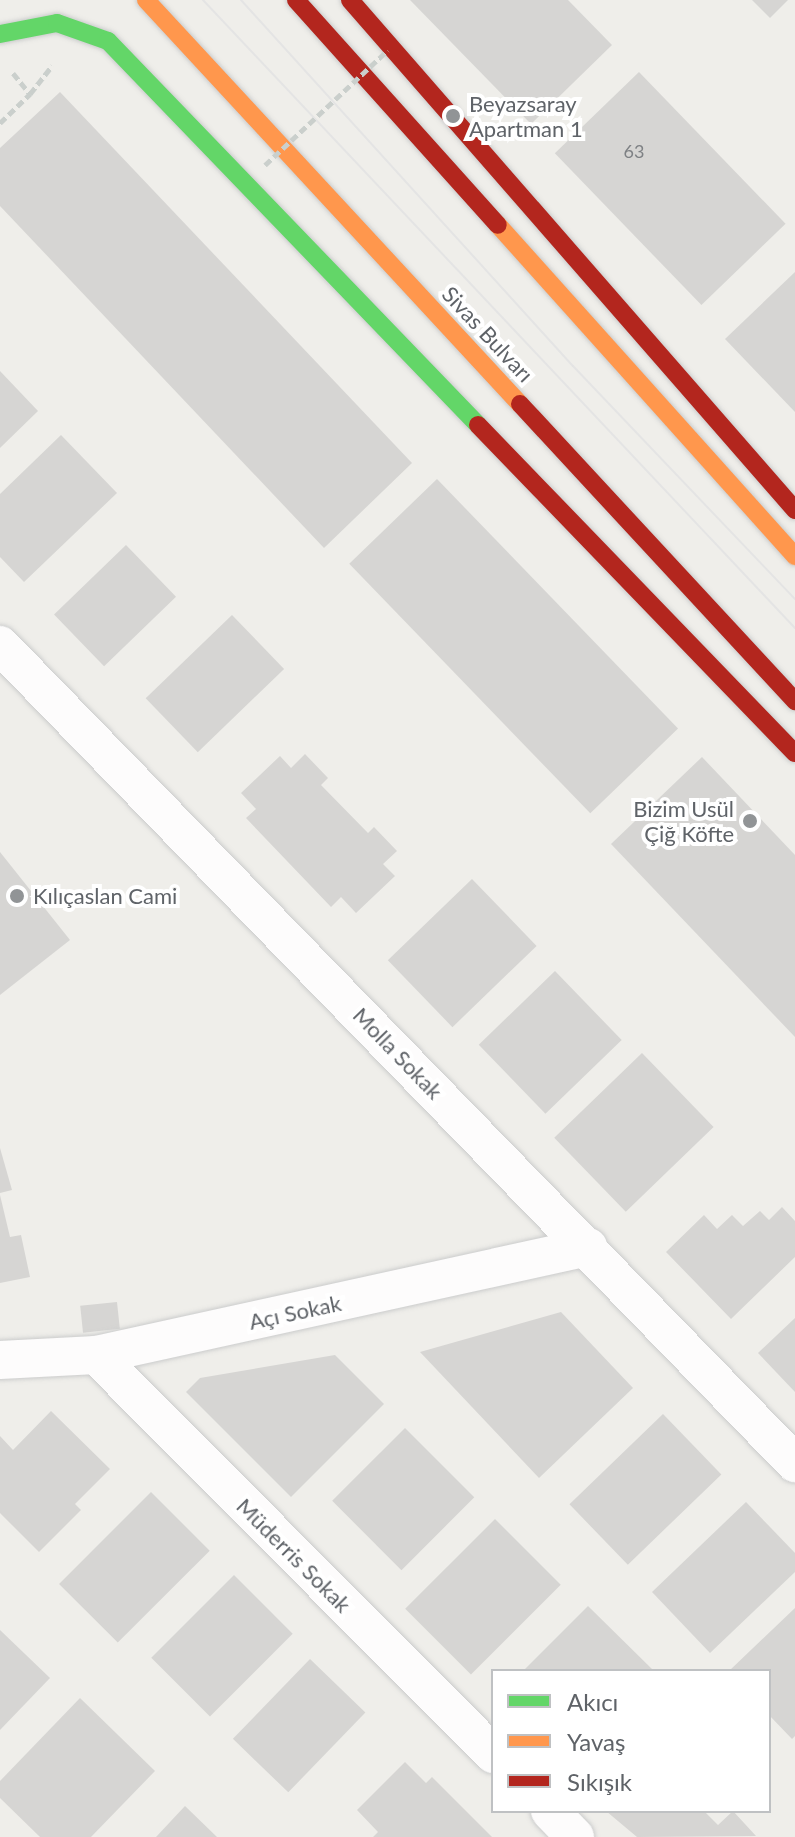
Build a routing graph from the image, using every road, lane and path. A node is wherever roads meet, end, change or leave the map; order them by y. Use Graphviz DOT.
graph roads {
  1 [pos="146,0"];
  2 [pos="296,0"];
  3 [pos="350,0"];
  4 [pos="0,34"];
  5 [pos="388,50"];
  6 [pos="30,94"];
  7 [pos="0,123"];
  8 [pos="265,165"];
  9 [pos="795,510"];
  10 [pos="795,556"];
  11 [pos="1,647"];
  12 [pos="795,701"];
  13 [pos="795,753"];
  14 [pos="588,1247"];
  15 [pos="96,1355"];
  16 [pos="0,1360"];
  17 [pos="795,1463"];
  18 [pos="491,1752"];
  19 [pos="552,1813"];
  20 [pos="575,1837"];
  1 -- 12 [label="highway, Sivas Bulvarı"];
  2 -- 10 [label="highway"];
  3 -- 9 [label="highway"];
  4 -- 13 [label="highway"];
  5 -- 8 [label="path, bridge"];
  6 -- 7 [label="path"];
  11 -- 14 [label="street, Molla Sokak"];
  14 -- 15 [label="street, Açı Sokak"];
  14 -- 17 [label="street, Molla Sokak"];
  15 -- 16 [label="street, Açı Sokak"];
  15 -- 18 [label="street, Müderris Sokak"];
  19 -- 20 [label="street"];
}
